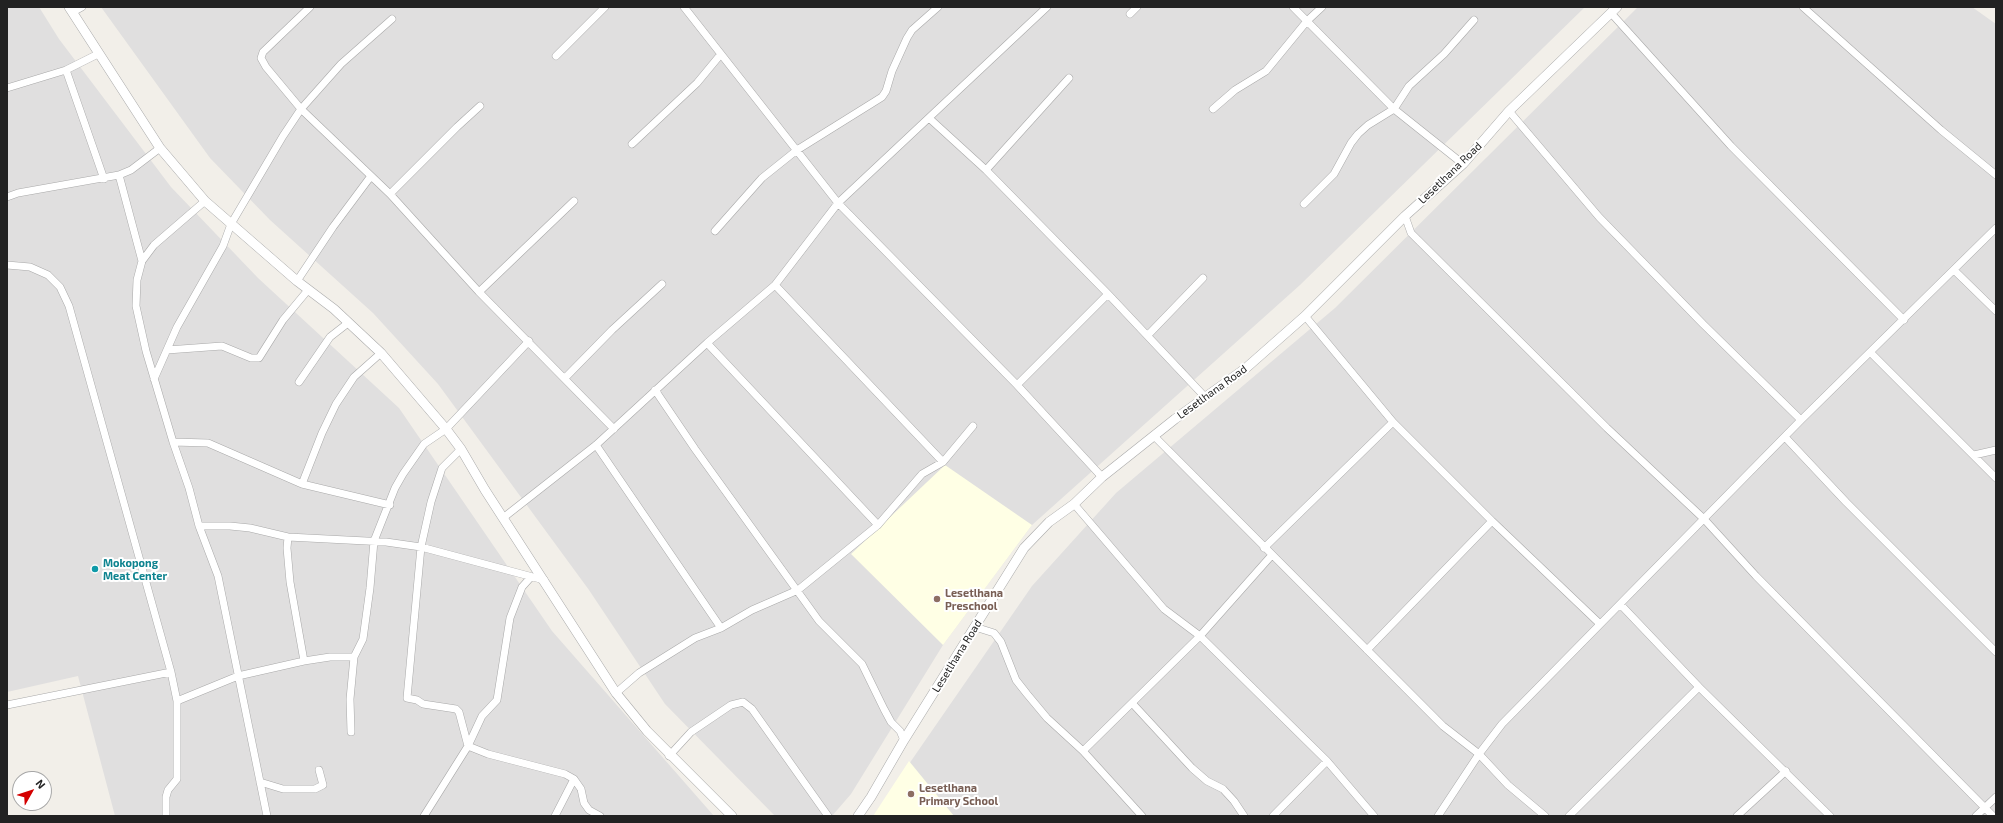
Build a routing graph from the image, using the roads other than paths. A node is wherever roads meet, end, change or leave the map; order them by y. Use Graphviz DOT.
graph roads {
  1 [pos="82,7"];
  2 [pos="310,7"];
  3 [pos="605,7"];
  4 [pos="684,7"];
  5 [pos="938,7"];
  6 [pos="1047,7"];
  7 [pos="1137,7"];
  8 [pos="1293,7"];
  9 [pos="1322,7"];
  10 [pos="1803,7"];
  11 [pos="71,9"];
  12 [pos="1614,10"];
  13 [pos="1130,14"];
  14 [pos="392,19"];
  15 [pos="1474,20"];
  16 [pos="1307,21"];
  17 [pos="98,54"];
  18 [pos="721,54"];
  19 [pos="556,56"];
  20 [pos="66,70"];
  21 [pos="1069,78"];
  22 [pos="7,88"];
  23 [pos="480,106"];
  24 [pos="301,109"];
  25 [pos="1213,109"];
  26 [pos="1394,109"];
  27 [pos="1510,111"];
  28 [pos="929,118"];
  29 [pos="632,144"];
  30 [pos="160,148"];
  31 [pos="797,150"];
  32 [pos="1463,164"];
  33 [pos="986,170"];
  34 [pos="119,175"];
  35 [pos="1996,175"];
  36 [pos="371,176"];
  37 [pos="104,179"];
  38 [pos="390,194"];
  39 [pos="7,197"];
  40 [pos="205,200"];
  41 [pos="574,201"];
  42 [pos="838,202"];
  43 [pos="1304,204"];
  44 [pos="1405,216"];
  45 [pos="231,224"];
  46 [pos="1996,228"];
  47 [pos="715,231"];
  48 [pos="142,261"];
  49 [pos="7,265"];
  50 [pos="1954,270"];
  51 [pos="1203,278"];
  52 [pos="297,281"];
  53 [pos="662,284"];
  54 [pos="775,285"];
  55 [pos="308,290"];
  56 [pos="479,292"];
  57 [pos="1108,294"];
  58 [pos="1996,311"];
  59 [pos="1305,316"];
  60 [pos="1904,320"];
  61 [pos="348,323"];
  62 [pos="1148,335"];
  63 [pos="529,341"];
  64 [pos="707,343"];
  65 [pos="167,350"];
  66 [pos="381,353"];
  67 [pos="1871,353"];
  68 [pos="565,378"];
  69 [pos="154,379"];
  70 [pos="299,382"];
  71 [pos="1018,385"];
  72 [pos="655,390"];
  73 [pos="1206,398"];
  74 [pos="1802,420"];
  75 [pos="1393,422"];
  76 [pos="973,426"];
  77 [pos="446,429"];
  78 [pos="614,429"];
  79 [pos="1154,436"];
  80 [pos="1785,437"];
  81 [pos="173,442"];
  82 [pos="596,445"];
  83 [pos="461,449"];
  84 [pos="1996,450"];
  85 [pos="1974,455"];
  86 [pos="943,462"];
  87 [pos="1102,477"];
  88 [pos="1996,478"];
  89 [pos="302,484"];
  90 [pos="1074,504"];
  91 [pos="390,505"];
  92 [pos="503,518"];
  93 [pos="1704,519"];
  94 [pos="1492,521"];
  95 [pos="878,525"];
  96 [pos="199,526"];
  97 [pos="288,537"];
  98 [pos="374,541"];
  99 [pos="421,547"];
  100 [pos="1264,548"];
  101 [pos="1271,556"];
  102 [pos="532,577"];
  103 [pos="545,580"];
  104 [pos="798,590"];
  105 [pos="1620,604"];
  106 [pos="1600,624"];
  107 [pos="975,627"];
  108 [pos="721,628"];
  109 [pos="1200,636"];
  110 [pos="1368,650"];
  111 [pos="1996,652"];
  112 [pos="354,657"];
  113 [pos="304,661"];
  114 [pos="171,672"];
  115 [pos="238,676"];
  116 [pos="1699,687"];
  117 [pos="616,692"];
  118 [pos="177,701"];
  119 [pos="1132,703"];
  120 [pos="7,705"];
  121 [pos="351,732"];
  122 [pos="904,740"];
  123 [pos="468,746"];
  124 [pos="1082,751"];
  125 [pos="1479,754"];
  126 [pos="669,756"];
  127 [pos="1327,761"];
  128 [pos="319,770"];
  129 [pos="1786,771"];
  130 [pos="574,779"];
  131 [pos="260,782"];
  132 [pos="1996,796"];
  133 [pos="1985,808"];
  134 [pos="166,816"];
  135 [pos="268,816"];
  136 [pos="424,816"];
  137 [pos="555,816"];
  138 [pos="600,816"];
  139 [pos="732,816"];
  140 [pos="828,816"];
  141 [pos="858,816"];
  142 [pos="1142,816"];
  143 [pos="1244,816"];
  144 [pos="1273,816"];
  145 [pos="1374,816"];
  146 [pos="1438,816"];
  147 [pos="1546,816"];
  148 [pos="1569,816"];
  149 [pos="1737,816"];
  150 [pos="1830,816"];
  151 [pos="1976,816"];
  152 [pos="1993,816"];
  1 -- 11 [label="street"];
  2 -- 24 [label="street"];
  3 -- 19 [label="street"];
  4 -- 18 [label="street"];
  5 -- 31 [label="street"];
  6 -- 28 [label="street"];
  7 -- 13 [label="street"];
  8 -- 16 [label="street"];
  9 -- 16 [label="street"];
  10 -- 35 [label="street"];
  11 -- 17 [label="street"];
  12 -- 27 [label="street, Lesetlhana Road"];
  12 -- 60 [label="street"];
  14 -- 24 [label="street"];
  15 -- 26 [label="street"];
  16 -- 25 [label="street"];
  16 -- 26 [label="street"];
  17 -- 20 [label="street"];
  17 -- 30 [label="street"];
  18 -- 29 [label="street"];
  18 -- 31 [label="street"];
  20 -- 22 [label="street"];
  20 -- 37 [label="street"];
  21 -- 33 [label="street"];
  23 -- 38 [label="street"];
  24 -- 36 [label="street"];
  24 -- 45 [label="street"];
  26 -- 32 [label="street"];
  26 -- 43 [label="street"];
  27 -- 32 [label="street, Lesetlhana Road"];
  27 -- 74 [label="street"];
  28 -- 33 [label="street"];
  28 -- 42 [label="street"];
  30 -- 34 [label="street"];
  30 -- 40 [label="street"];
  31 -- 42 [label="street"];
  31 -- 47 [label="street"];
  32 -- 44 [label="street, Lesetlhana Road"];
  33 -- 57 [label="street"];
  34 -- 37 [label="street"];
  34 -- 48 [label="street"];
  36 -- 38 [label="street"];
  36 -- 52 [label="street"];
  37 -- 39 [label="street"];
  38 -- 56 [label="street"];
  40 -- 45 [label="street"];
  40 -- 48 [label="street"];
  41 -- 56 [label="street"];
  42 -- 54 [label="street"];
  42 -- 71 [label="street"];
  44 -- 59 [label="street, Lesetlhana Road"];
  44 -- 93 [label="street"];
  45 -- 52 [label="street"];
  45 -- 65 [label="street"];
  46 -- 50 [label="street"];
  48 -- 69 [label="street"];
  49 -- 114 [label="street"];
  50 -- 58 [label="street"];
  50 -- 60 [label="street"];
  51 -- 62 [label="street"];
  52 -- 55 [label="street"];
  53 -- 68 [label="street"];
  54 -- 64 [label="street"];
  54 -- 86 [label="street"];
  55 -- 61 [label="street"];
  55 -- 65 [label="street"];
  56 -- 63 [label="street"];
  57 -- 62 [label="street"];
  57 -- 71 [label="street"];
  59 -- 73 [label="street, Lesetlhana Road"];
  59 -- 75 [label="street"];
  60 -- 67 [label="street"];
  61 -- 66 [label="street"];
  61 -- 70 [label="street"];
  62 -- 73 [label="street"];
  63 -- 68 [label="street"];
  63 -- 77 [label="street"];
  64 -- 72 [label="street"];
  64 -- 95 [label="street"];
  65 -- 69 [label="street"];
  66 -- 77 [label="street"];
  66 -- 89 [label="street"];
  67 -- 74 [label="street"];
  67 -- 85 [label="street"];
  68 -- 78 [label="street"];
  69 -- 81 [label="street"];
  71 -- 87 [label="street"];
  72 -- 78 [label="street"];
  72 -- 104 [label="street"];
  73 -- 79 [label="street, Lesetlhana Road"];
  74 -- 80 [label="street"];
  75 -- 94 [label="street"];
  75 -- 100 [label="street"];
  76 -- 86 [label="street"];
  77 -- 83 [label="street"];
  77 -- 91 [label="street"];
  78 -- 82 [label="street"];
  79 -- 87 [label="street, Lesetlhana Road"];
  79 -- 100 [label="street"];
  80 -- 93 [label="street"];
  80 -- 111 [label="street"];
  81 -- 89 [label="street"];
  81 -- 96 [label="street"];
  82 -- 92 [label="street"];
  82 -- 108 [label="street"];
  83 -- 92 [label="street"];
  83 -- 99 [label="street"];
  84 -- 85 [label="street"];
  85 -- 88 [label="street"];
  86 -- 95 [label="street"];
  87 -- 90 [label="street, Lesetlhana Road"];
  89 -- 91 [label="street"];
  90 -- 107 [label="street, Lesetlhana Road"];
  90 -- 109 [label="street"];
  91 -- 98 [label="street"];
  92 -- 103 [label="street"];
  93 -- 105 [label="street"];
  93 -- 133 [label="street"];
  94 -- 106 [label="street"];
  94 -- 110 [label="street"];
  95 -- 104 [label="street"];
  96 -- 97 [label="street"];
  96 -- 115 [label="street"];
  97 -- 98 [label="street"];
  97 -- 113 [label="street"];
  98 -- 99 [label="street"];
  98 -- 112 [label="street"];
  99 -- 102 [label="street"];
  99 -- 123 [label="street"];
  100 -- 101 [label="street"];
  101 -- 109 [label="street"];
  101 -- 110 [label="street"];
  102 -- 103 [label="street"];
  102 -- 123 [label="street"];
  103 -- 117 [label="street"];
  104 -- 108 [label="street"];
  104 -- 122 [label="street"];
  105 -- 106 [label="street"];
  105 -- 116 [label="street"];
  106 -- 125 [label="street"];
  107 -- 122 [label="street, Lesetlhana Road"];
  107 -- 124 [label="street"];
  108 -- 117 [label="street"];
  109 -- 119 [label="street"];
  109 -- 127 [label="street"];
  110 -- 125 [label="street"];
  112 -- 113 [label="street"];
  112 -- 121 [label="street"];
  113 -- 115 [label="street"];
  114 -- 118 [label="street"];
  114 -- 120 [label="street"];
  115 -- 118 [label="street"];
  115 -- 131 [label="street"];
  116 -- 129 [label="street"];
  116 -- 148 [label="street"];
  117 -- 126 [label="street"];
  118 -- 134 [label="street"];
  119 -- 124 [label="street"];
  119 -- 143 [label="street"];
  122 -- 141 [label="street, Lesetlhana Road"];
  123 -- 130 [label="street"];
  123 -- 136 [label="street"];
  124 -- 142 [label="street"];
  125 -- 146 [label="street"];
  125 -- 147 [label="street"];
  126 -- 139 [label="street"];
  126 -- 140 [label="street"];
  127 -- 144 [label="street"];
  127 -- 145 [label="street"];
  128 -- 131 [label="street"];
  129 -- 149 [label="street"];
  129 -- 150 [label="street"];
  130 -- 137 [label="street"];
  130 -- 138 [label="street"];
  131 -- 135 [label="street"];
  132 -- 133 [label="street"];
  133 -- 151 [label="street"];
  133 -- 152 [label="street"];
}
